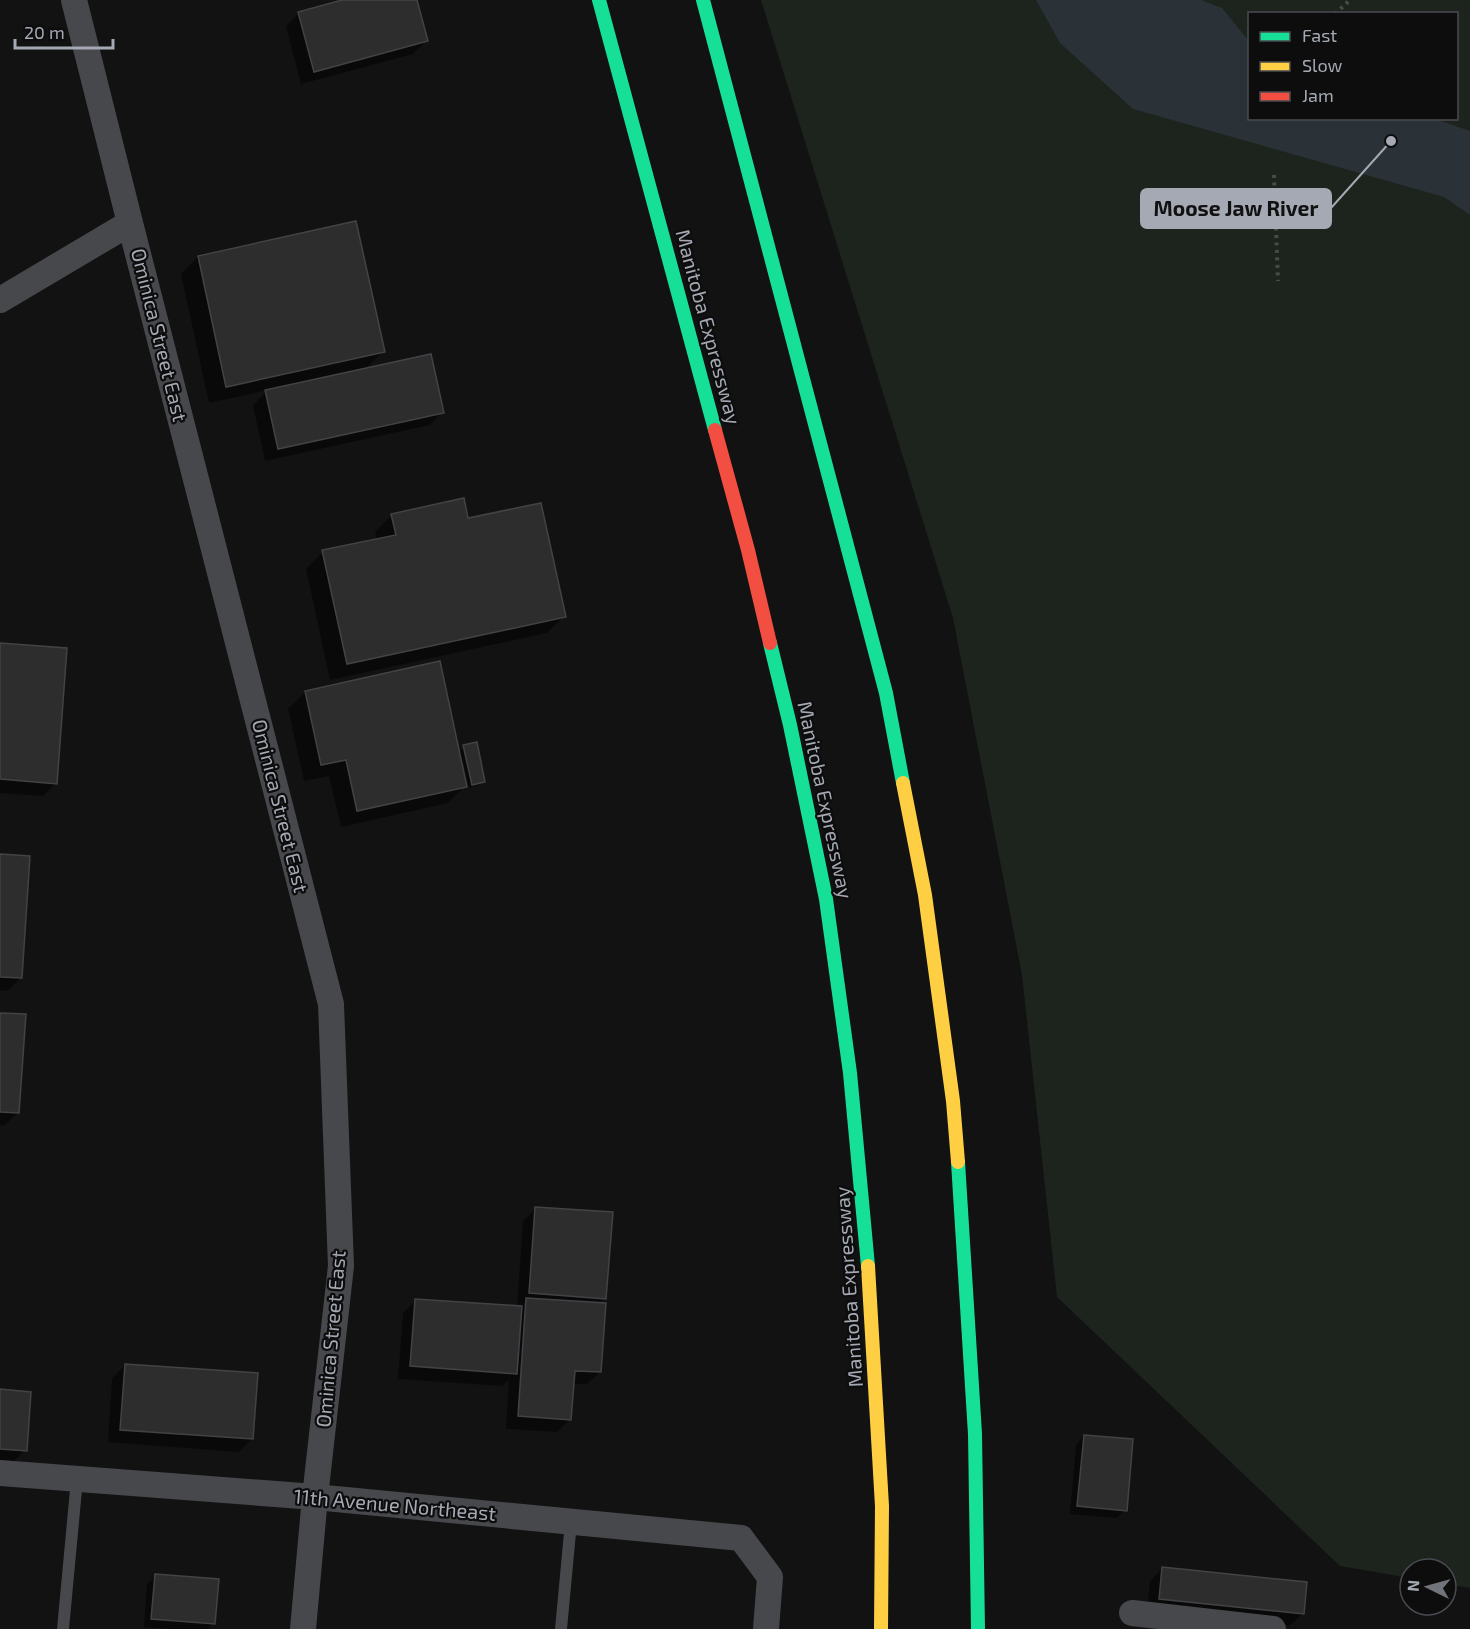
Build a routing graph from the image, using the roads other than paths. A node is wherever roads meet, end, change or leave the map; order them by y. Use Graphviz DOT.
graph roads {
  1 [pos="74,0"];
  2 [pos="599,0"];
  3 [pos="703,0"];
  4 [pos="130,223"];
  5 [pos="0,300"];
  6 [pos="0,1473"];
  7 [pos="77,1479"];
  8 [pos="315,1497"];
  9 [pos="571,1522"];
  10 [pos="1132,1613"];
  11 [pos="63,1629"];
  12 [pos="303,1629"];
  13 [pos="561,1629"];
  14 [pos="766,1629"];
  15 [pos="881,1629"];
  16 [pos="978,1629"];
  17 [pos="1273,1629"];
  1 -- 4 [label="street, Ominica Street East"];
  2 -- 15 [label="main road, Manitoba Expressway"];
  3 -- 16 [label="main road"];
  4 -- 5 [label="street"];
  4 -- 8 [label="street, Ominica Street East"];
  6 -- 7 [label="street, 11th Avenue Northeast"];
  7 -- 8 [label="street, 11th Avenue Northeast"];
  7 -- 11 [label="lane"];
  8 -- 9 [label="street, 11th Avenue Northeast"];
  8 -- 12 [label="street, Ominica Street East"];
  9 -- 13 [label="lane"];
  9 -- 14 [label="street, 11th Avenue Northeast"];
  10 -- 17 [label="street"];
}
